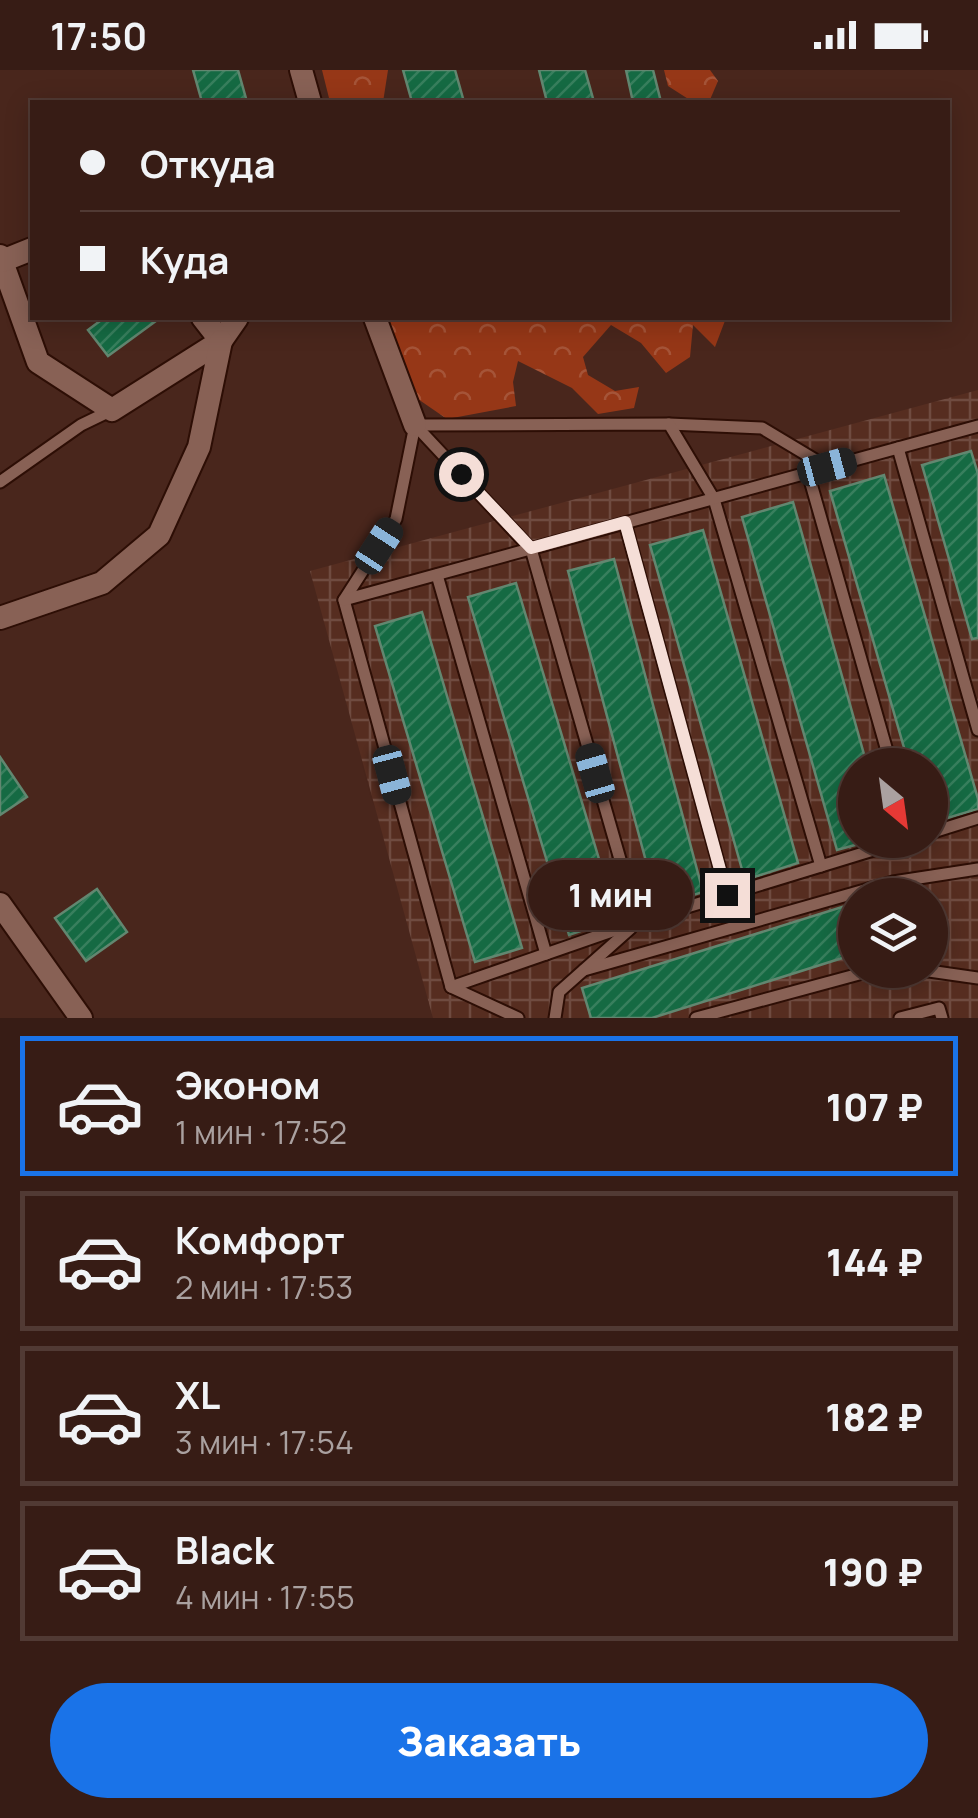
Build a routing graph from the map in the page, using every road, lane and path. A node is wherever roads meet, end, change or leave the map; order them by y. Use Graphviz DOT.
graph roads {
  1 [pos="301,70"];
  2 [pos="309,100"];
  3 [pos="30,251"];
  4 [pos="1,258"];
  5 [pos="204,320"];
  6 [pos="236,320"];
  7 [pos="376,320"];
  8 [pos="220,342"];
  9 [pos="112,410"];
  10 [pos="668,424"];
  11 [pos="415,425"];
  12 [pos="978,426"];
  13 [pos="898,448"];
  14 [pos="827,467"];
  15 [pos="808,473"];
  16 [pos="0,482"];
  17 [pos="714,499"];
  18 [pos="625,522"];
  19 [pos="531,548"];
  20 [pos="437,574"];
  21 [pos="344,600"];
  22 [pos="0,618"];
  23 [pos="978,730"];
  24 [pos="886,748"];
  25 [pos="978,818"];
  26 [pos="948,827"];
  27 [pos="847,858"];
  28 [pos="821,866"];
  29 [pos="978,869"];
  30 [pos="727,895"];
  31 [pos="0,904"];
  32 [pos="638,922"];
  33 [pos="546,954"];
  34 [pos="584,970"];
  35 [pos="948,974"];
  36 [pos="978,978"];
  37 [pos="838,980"];
  38 [pos="450,986"];
  39 [pos="81,1018"];
  40 [pos="518,1018"];
  41 [pos="556,1018"];
  42 [pos="696,1018"];
  43 [pos="900,1018"];
  44 [pos="942,1018"];
  1 -- 2 [label="street"];
  3 -- 4 [label="street"];
  4 -- 9 [label="street"];
  5 -- 8 [label="street"];
  6 -- 8 [label="street"];
  7 -- 11 [label="street"];
  8 -- 9 [label="street"];
  8 -- 22 [label="street"];
  9 -- 16 [label="lane"];
  10 -- 11 [label="lane"];
  10 -- 14 [label="lane"];
  10 -- 17 [label="lane"];
  11 -- 19 [label="lane"];
  11 -- 21 [label="lane"];
  12 -- 13 [label="lane"];
  13 -- 14 [label="lane"];
  13 -- 23 [label="lane"];
  14 -- 15 [label="lane"];
  15 -- 17 [label="lane"];
  15 -- 24 [label="lane"];
  17 -- 18 [label="lane"];
  17 -- 28 [label="lane"];
  18 -- 19 [label="lane"];
  18 -- 30 [label="lane"];
  19 -- 20 [label="lane"];
  19 -- 32 [label="lane"];
  20 -- 21 [label="lane"];
  20 -- 33 [label="lane"];
  21 -- 38 [label="lane"];
  25 -- 26 [label="lane"];
  27 -- 28 [label="lane"];
  28 -- 30 [label="lane"];
  29 -- 34 [label="lane"];
  30 -- 32 [label="lane"];
  31 -- 39 [label="street"];
  32 -- 33 [label="lane"];
  32 -- 34 [label="lane"];
  33 -- 38 [label="lane"];
  34 -- 41 [label="lane"];
  35 -- 36 [label="lane"];
  37 -- 42 [label="lane"];
  38 -- 40 [label="lane"];
  43 -- 44 [label="lane"];
}
